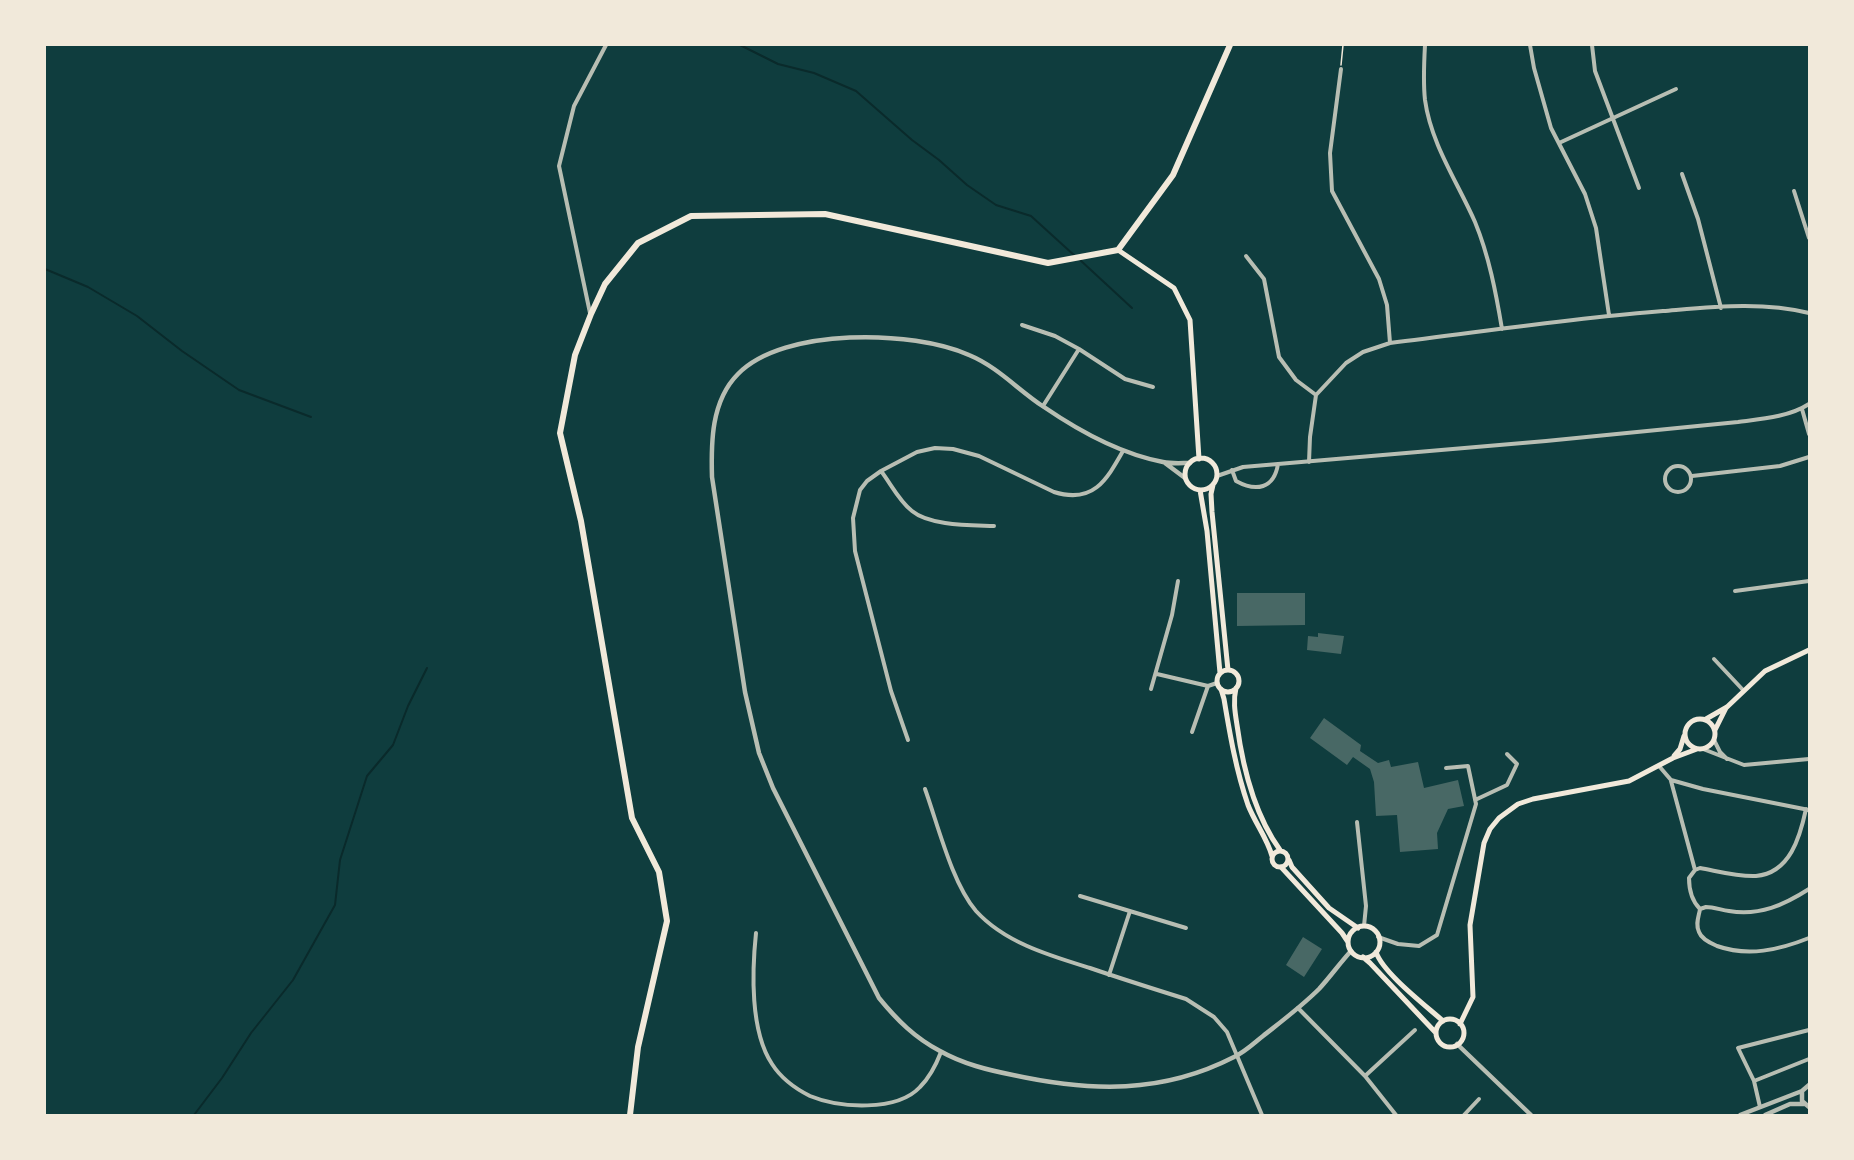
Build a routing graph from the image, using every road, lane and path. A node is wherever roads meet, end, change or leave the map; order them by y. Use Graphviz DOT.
graph roads {
  1 [pos="606,45"];
  2 [pos="1230,45"];
  3 [pos="1343,45"];
  4 [pos="1425,45"];
  5 [pos="1530,45"];
  6 [pos="1592,45"];
  7 [pos="1341,69"];
  8 [pos="1676,89"];
  9 [pos="1613,118"];
  10 [pos="1559,143"];
  11 [pos="1682,174"];
  12 [pos="1639,188"];
  13 [pos="1794,191"];
  14 [pos="1809,238"];
  15 [pos="1118,249"];
  16 [pos="1246,256"];
  17 [pos="1721,308"];
  18 [pos="1809,313"];
  19 [pos="591,314"];
  20 [pos="1610,315"];
  21 [pos="1022,325"];
  22 [pos="1502,329"];
  23 [pos="1390,343"];
  24 [pos="1079,349"];
  25 [pos="1153,387"];
  26 [pos="1316,395"];
  27 [pos="1809,404"];
  28 [pos="1043,406"];
  29 [pos="1802,408"];
  30 [pos="1809,434"];
  31 [pos="1123,451"];
  32 [pos="1809,457"];
  33 [pos="1199,459"];
  34 [pos="1309,462"];
  35 [pos="1165,463"];
  36 [pos="1190,463"];
  37 [pos="1278,464"];
  38 [pos="1232,470"];
  39 [pos="881,471"];
  40 [pos="1217,476"];
  41 [pos="1692,476"];
  42 [pos="1185,478"];
  43 [pos="1213,485"];
  44 [pos="1200,490"];
  45 [pos="994,526"];
  46 [pos="1179,581"];
  47 [pos="1809,581"];
  48 [pos="1735,591"];
  49 [pos="1809,650"];
  50 [pos="1714,659"];
  51 [pos="1228,670"];
  52 [pos="1220,673"];
  53 [pos="1157,674"];
  54 [pos="1208,686"];
  55 [pos="1219,686"];
  56 [pos="1236,688"];
  57 [pos="1151,689"];
  58 [pos="1743,690"];
  59 [pos="1727,707"];
  60 [pos="1706,719"];
  61 [pos="1715,730"];
  62 [pos="1192,732"];
  63 [pos="1684,735"];
  64 [pos="908,740"];
  65 [pos="1714,740"];
  66 [pos="1700,749"];
  67 [pos="1507,754"];
  68 [pos="1809,759"];
  69 [pos="1671,760"];
  70 [pos="1733,762"];
  71 [pos="1659,766"];
  72 [pos="1446,768"];
  73 [pos="1671,780"];
  74 [pos="925,789"];
  75 [pos="1475,800"];
  76 [pos="1807,810"];
  77 [pos="1357,822"];
  78 [pos="1281,850"];
  79 [pos="1272,856"];
  80 [pos="1289,860"];
  81 [pos="1281,867"];
  82 [pos="1695,870"];
  83 [pos="1809,889"];
  84 [pos="1080,896"];
  85 [pos="1700,909"];
  86 [pos="1130,911"];
  87 [pos="1361,927"];
  88 [pos="1186,928"];
  89 [pos="756,933"];
  90 [pos="1378,936"];
  91 [pos="1809,938"];
  92 [pos="1348,942"];
  93 [pos="1351,951"];
  94 [pos="1376,952"];
  95 [pos="1363,957"];
  96 [pos="1109,975"];
  97 [pos="1298,1008"];
  98 [pos="1443,1021"];
  99 [pos="1460,1024"];
  100 [pos="1809,1029"];
  101 [pos="1415,1030"];
  102 [pos="1436,1033"];
  103 [pos="1457,1044"];
  104 [pos="941,1052"];
  105 [pos="1236,1057"];
  106 [pos="1809,1059"];
  107 [pos="1365,1076"];
  108 [pos="1754,1081"];
  109 [pos="1809,1085"];
  110 [pos="1802,1091"];
  111 [pos="1479,1099"];
  112 [pos="1807,1106"];
  113 [pos="1760,1107"];
  114 [pos="630,1114"];
  115 [pos="1262,1115"];
  116 [pos="1396,1115"];
  117 [pos="1464,1115"];
  118 [pos="1531,1115"];
  119 [pos="1740,1115"];
  120 [pos="1765,1115"];
  1 -- 19 [label="street"];
  2 -- 15 [label="main road"];
  3 -- 7 [label="path"];
  4 -- 22 [label="street"];
  5 -- 10 [label="street"];
  6 -- 9 [label="street"];
  7 -- 23 [label="street"];
  8 -- 9 [label="street"];
  9 -- 10 [label="street"];
  9 -- 12 [label="street"];
  10 -- 20 [label="street"];
  11 -- 17 [label="street"];
  13 -- 14 [label="street"];
  15 -- 19 [label="main road"];
  15 -- 33 [label="main road"];
  16 -- 26 [label="street"];
  17 -- 18 [label="street"];
  17 -- 20 [label="street"];
  19 -- 114 [label="main road"];
  20 -- 22 [label="street"];
  21 -- 24 [label="street"];
  22 -- 23 [label="street"];
  23 -- 26 [label="street"];
  24 -- 25 [label="street"];
  24 -- 28 [label="street"];
  26 -- 34 [label="street"];
  27 -- 29 [label="street"];
  28 -- 31 [label="street"];
  28 -- 104 [label="street"];
  29 -- 30 [label="street"];
  29 -- 34 [label="street"];
  31 -- 35 [label="street"];
  31 -- 39 [label="street"];
  32 -- 41 [label="street"];
  33 -- 36 [label="main road"];
  33 -- 40 [label="main road"];
  34 -- 37 [label="street"];
  35 -- 36 [label="street"];
  35 -- 42 [label="street"];
  36 -- 42 [label="main road"];
  37 -- 38 [label="street"];
  37 -- 38 [label="street"];
  38 -- 40 [label="street"];
  39 -- 45 [label="street"];
  39 -- 64 [label="street"];
  40 -- 43 [label="main road"];
  41 -- 41 [label="street"];
  42 -- 44 [label="main road"];
  43 -- 44 [label="main road"];
  43 -- 51 [label="main road"];
  44 -- 52 [label="main road"];
  46 -- 53 [label="street"];
  47 -- 48 [label="street"];
  49 -- 58 [label="main road"];
  50 -- 58 [label="street"];
  51 -- 52 [label="main road"];
  51 -- 56 [label="main road"];
  52 -- 55 [label="main road"];
  53 -- 54 [label="street"];
  53 -- 57 [label="street"];
  54 -- 55 [label="street"];
  54 -- 62 [label="street"];
  55 -- 56 [label="main road"];
  55 -- 79 [label="main road"];
  56 -- 78 [label="main road"];
  58 -- 59 [label="main road"];
  59 -- 60 [label="main road"];
  59 -- 61 [label="main road"];
  60 -- 61 [label="main road"];
  60 -- 63 [label="main road"];
  61 -- 65 [label="main road"];
  63 -- 66 [label="main road"];
  63 -- 69 [label="main road"];
  65 -- 66 [label="main road"];
  65 -- 70 [label="street"];
  66 -- 69 [label="main road"];
  66 -- 70 [label="street"];
  67 -- 75 [label="street"];
  68 -- 70 [label="street"];
  69 -- 71 [label="main road"];
  71 -- 73 [label="street"];
  71 -- 99 [label="main road"];
  72 -- 75 [label="street"];
  73 -- 76 [label="street"];
  73 -- 82 [label="street"];
  74 -- 96 [label="street"];
  75 -- 90 [label="street"];
  76 -- 82 [label="street"];
  77 -- 87 [label="street"];
  78 -- 79 [label="main road"];
  78 -- 80 [label="main road"];
  79 -- 81 [label="main road"];
  80 -- 81 [label="main road"];
  80 -- 87 [label="main road"];
  81 -- 92 [label="main road"];
  82 -- 85 [label="street"];
  83 -- 85 [label="street"];
  84 -- 86 [label="street"];
  85 -- 91 [label="street"];
  86 -- 88 [label="street"];
  86 -- 96 [label="street"];
  87 -- 90 [label="main road"];
  87 -- 92 [label="main road"];
  89 -- 104 [label="street"];
  90 -- 94 [label="main road"];
  92 -- 93 [label="main road"];
  93 -- 95 [label="main road"];
  93 -- 97 [label="street"];
  94 -- 95 [label="main road"];
  94 -- 98 [label="main road"];
  95 -- 102 [label="main road"];
  96 -- 105 [label="street"];
  97 -- 105 [label="street"];
  97 -- 107 [label="street"];
  98 -- 99 [label="main road"];
  98 -- 102 [label="main road"];
  99 -- 103 [label="main road"];
  100 -- 108 [label="street"];
  101 -- 107 [label="street"];
  102 -- 103 [label="main road"];
  103 -- 118 [label="street"];
  104 -- 105 [label="street"];
  105 -- 115 [label="street"];
  106 -- 108 [label="street"];
  107 -- 116 [label="street"];
  108 -- 113 [label="street"];
  109 -- 110 [label="street"];
  110 -- 112 [label="street"];
  110 -- 113 [label="street"];
  111 -- 117 [label="street"];
  112 -- 120 [label="street"];
  113 -- 119 [label="street"];
}
